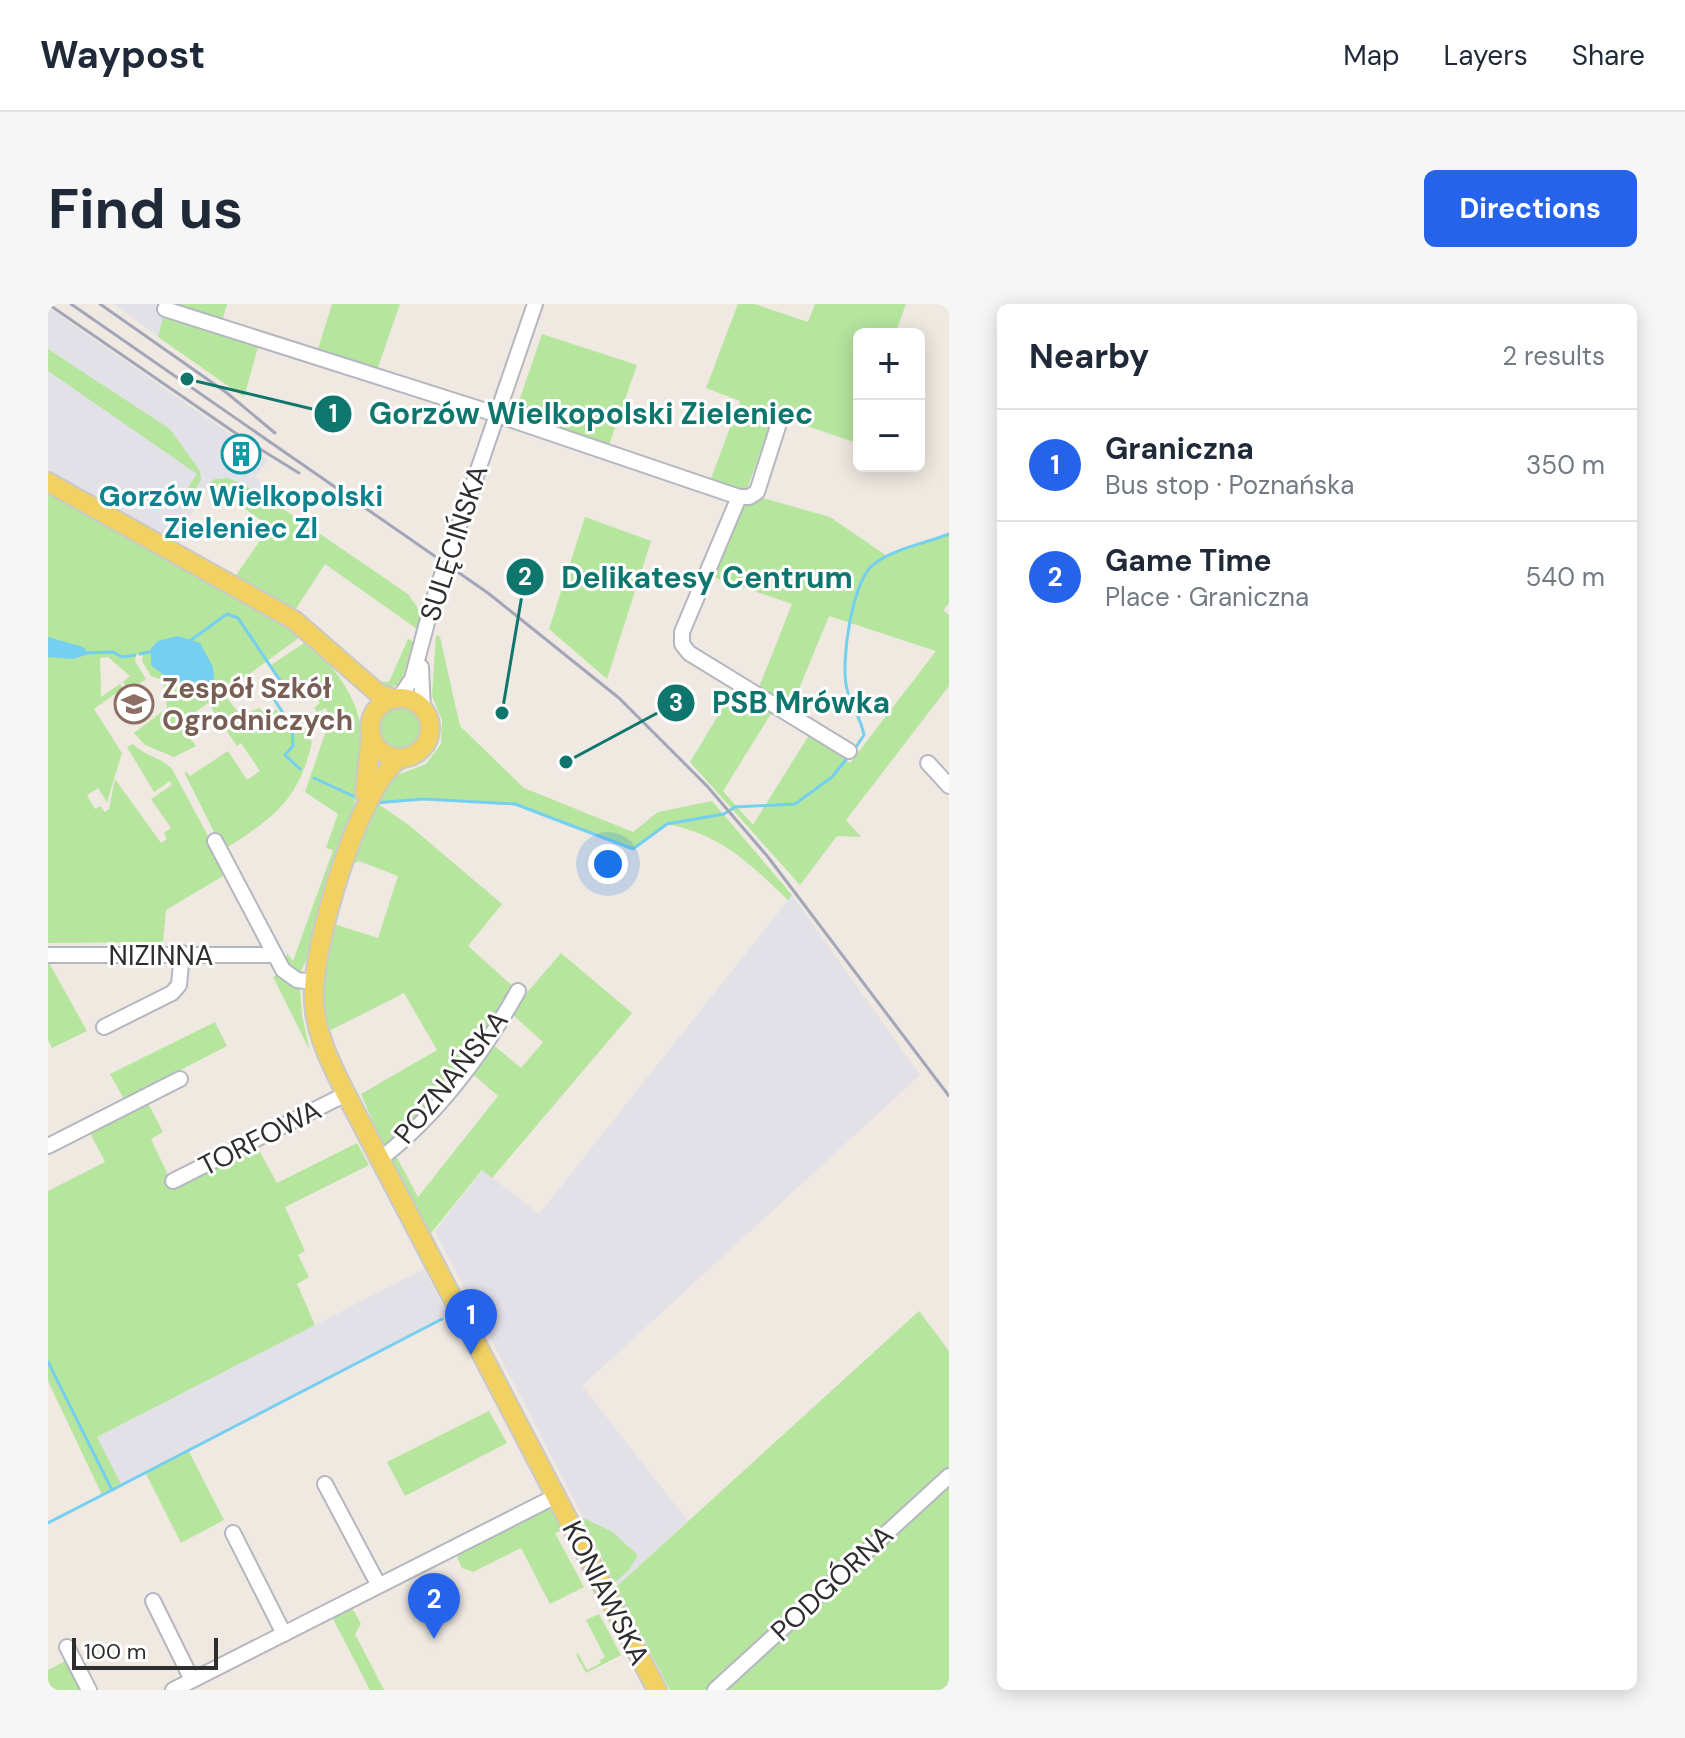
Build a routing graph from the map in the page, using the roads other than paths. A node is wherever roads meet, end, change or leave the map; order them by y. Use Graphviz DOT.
graph roads {
  1 [pos="535,304"];
  2 [pos="165,309"];
  3 [pos="496,416"];
  4 [pos="780,420"];
  5 [pos="48,482"];
  6 [pos="739,497"];
  7 [pos="422,647"];
  8 [pos="334,653"];
  9 [pos="397,698"];
  10 [pos="423,710"];
  11 [pos="371,725"];
  12 [pos="849,751"];
  13 [pos="401,758"];
  14 [pos="928,763"];
  15 [pos="949,786"];
  16 [pos="361,815"];
  17 [pos="215,841"];
  18 [pos="182,953"];
  19 [pos="48,955"];
  20 [pos="275,955"];
  21 [pos="313,982"];
  22 [pos="518,991"];
  23 [pos="104,1027"];
  24 [pos="180,1079"];
  25 [pos="346,1094"];
  26 [pos="48,1146"];
  27 [pos="380,1159"];
  28 [pos="173,1181"];
  29 [pos="949,1476"];
  30 [pos="325,1484"];
  31 [pos="556,1496"];
  32 [pos="233,1533"];
  33 [pos="378,1584"];
  34 [pos="153,1601"];
  35 [pos="284,1634"];
  36 [pos="67,1647"];
  37 [pos="192,1680"];
  38 [pos="89,1690"];
  39 [pos="173,1690"];
  40 [pos="657,1690"];
  41 [pos="715,1690"];
  1 -- 3 [label="street, SULĘCIŃSKA"];
  2 -- 3 [label="street"];
  3 -- 6 [label="street"];
  3 -- 7 [label="street, SULĘCIŃSKA"];
  4 -- 6 [label="street"];
  5 -- 8 [label="main road, POZNAŃSKA"];
  6 -- 12 [label="street"];
  7 -- 9 [label="street, SULĘCIŃSKA"];
  7 -- 10 [label="street, SULĘCIŃSKA"];
  8 -- 9 [label="main road, POZNAŃSKA"];
  8 -- 11 [label="main road, POZNAŃSKA"];
  9 -- 10 [label="main road"];
  9 -- 11 [label="main road"];
  10 -- 13 [label="main road"];
  11 -- 13 [label="main road"];
  11 -- 16 [label="main road, POZNAŃSKA"];
  13 -- 16 [label="main road, POZNAŃSKA"];
  14 -- 15 [label="street"];
  16 -- 21 [label="main road, POZNAŃSKA"];
  17 -- 20 [label="street"];
  18 -- 19 [label="street, NIZINNA"];
  18 -- 20 [label="street, NIZINNA"];
  18 -- 23 [label="street"];
  20 -- 21 [label="street"];
  21 -- 25 [label="main road, POZNAŃSKA"];
  22 -- 27 [label="street, POZNAŃSKA"];
  24 -- 26 [label="street"];
  25 -- 27 [label="main road, POZNAŃSKA"];
  25 -- 28 [label="street, TORFOWA"];
  27 -- 31 [label="main road, POZNAŃSKA"];
  29 -- 41 [label="street, PODGÓRNA"];
  30 -- 33 [label="street"];
  31 -- 33 [label="street"];
  31 -- 40 [label="main road, KONIAWSKA"];
  32 -- 35 [label="street"];
  33 -- 35 [label="street"];
  34 -- 37 [label="street"];
  35 -- 37 [label="street"];
  36 -- 38 [label="street"];
  37 -- 39 [label="street"];
}
